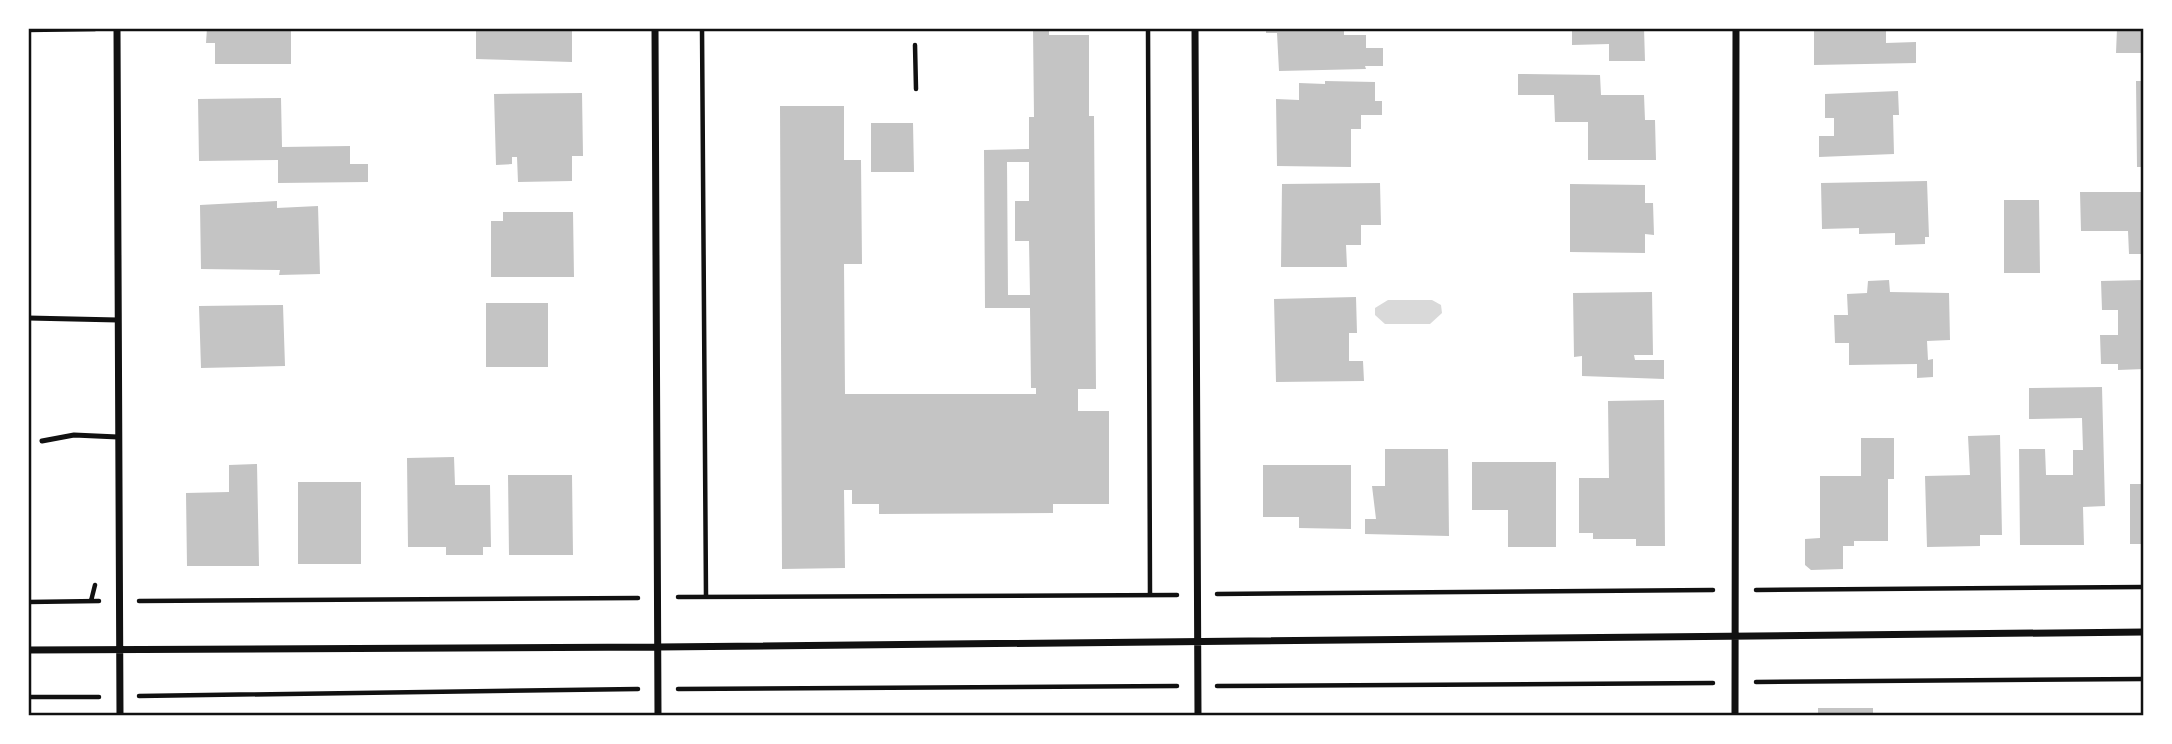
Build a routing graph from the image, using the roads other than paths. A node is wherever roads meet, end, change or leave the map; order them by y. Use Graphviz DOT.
graph roads {
  1 [pos="655,28"];
  2 [pos="1195,28"];
  3 [pos="1736,28"];
  4 [pos="117,29"];
  5 [pos="28,318"];
  6 [pos="118,320"];
  7 [pos="118,437"];
  8 [pos="42,441"];
  9 [pos="2144,632"];
  10 [pos="1735,635"];
  11 [pos="1198,642"];
  12 [pos="658,648"];
  13 [pos="119,649"];
  14 [pos="28,650"];
  15 [pos="120,716"];
  16 [pos="658,716"];
  17 [pos="1198,716"];
  18 [pos="1735,716"];
  1 -- 12 [label="street"];
  2 -- 11 [label="street"];
  3 -- 10 [label="street"];
  4 -- 6 [label="street"];
  5 -- 6 [label="lane"];
  6 -- 7 [label="street"];
  7 -- 8 [label="lane"];
  7 -- 13 [label="street"];
  9 -- 10 [label="street"];
  10 -- 11 [label="street"];
  10 -- 18 [label="street"];
  11 -- 12 [label="street"];
  11 -- 17 [label="street"];
  12 -- 13 [label="street"];
  12 -- 16 [label="street"];
  13 -- 14 [label="street"];
  13 -- 15 [label="street"];
}
